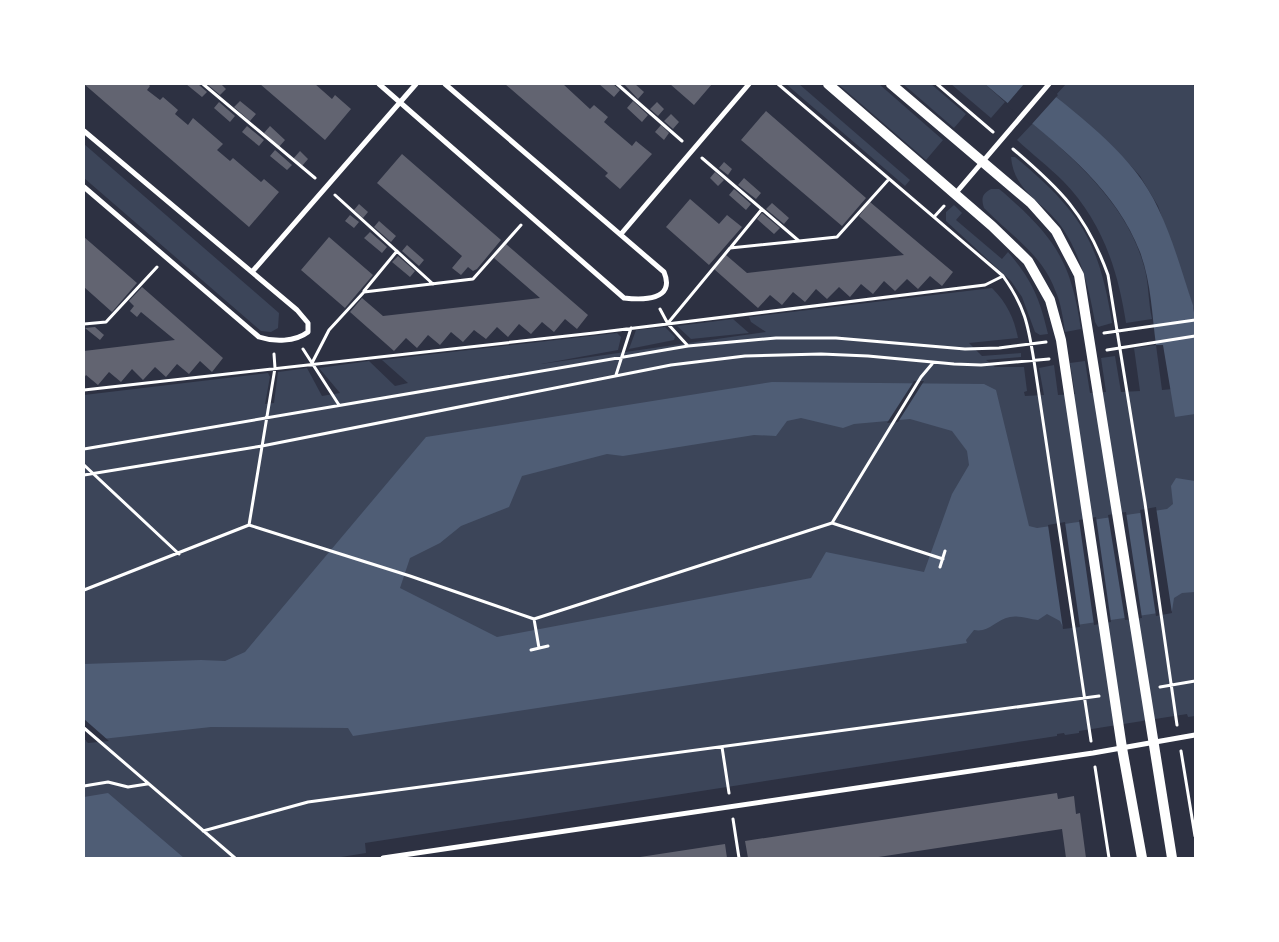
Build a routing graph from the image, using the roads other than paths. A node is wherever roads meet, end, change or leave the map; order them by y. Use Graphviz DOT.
graph roads {
  1 [pos="379,84"];
  2 [pos="416,84"];
  3 [pos="446,84"];
  4 [pos="750,84"];
  5 [pos="828,84"];
  6 [pos="890,84"];
  7 [pos="1049,84"];
  8 [pos="400,102"];
  9 [pos="84,131"];
  10 [pos="982,162"];
  11 [pos="84,187"];
  12 [pos="955,194"];
  13 [pos="621,234"];
  14 [pos="252,272"];
  15 [pos="1195,735"];
  16 [pos="1154,742"];
  17 [pos="1122,748"];
  18 [pos="383,858"];
  19 [pos="1142,858"];
  20 [pos="1172,858"];
  1 -- 8 [label="street"];
  2 -- 8 [label="street"];
  3 -- 13 [label="street"];
  4 -- 13 [label="street"];
  5 -- 12 [label="main road"];
  6 -- 10 [label="main road"];
  7 -- 10 [label="street"];
  8 -- 13 [label="street"];
  8 -- 14 [label="street"];
  9 -- 14 [label="street"];
  10 -- 12 [label="street"];
  10 -- 16 [label="main road"];
  11 -- 14 [label="street"];
  12 -- 17 [label="main road"];
  15 -- 16 [label="street"];
  16 -- 17 [label="street"];
  16 -- 20 [label="main road"];
  17 -- 18 [label="street"];
  17 -- 19 [label="main road"];
}
